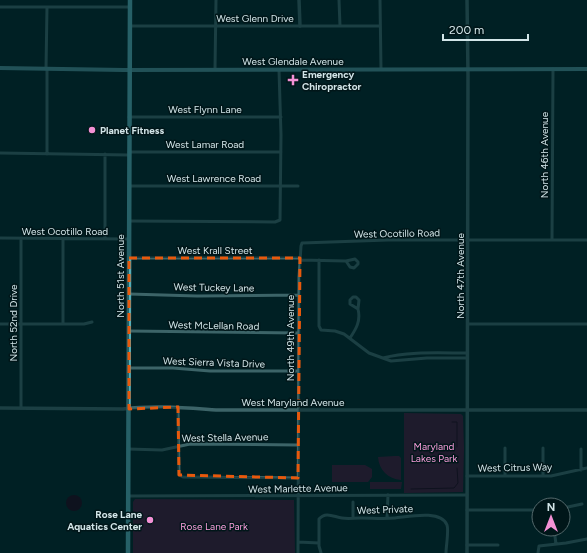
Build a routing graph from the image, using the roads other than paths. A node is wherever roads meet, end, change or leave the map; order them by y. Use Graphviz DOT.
graph roads {
  1 [pos="130,0"];
  2 [pos="216,0"];
  3 [pos="300,0"];
  4 [pos="339,0"];
  5 [pos="380,0"];
  6 [pos="467,0"];
  7 [pos="0,7"];
  8 [pos="47,7"];
  9 [pos="130,7"];
  10 [pos="130,26"];
  11 [pos="216,26"];
  12 [pos="300,26"];
  13 [pos="340,26"];
  14 [pos="380,26"];
  15 [pos="0,68"];
  16 [pos="47,69"];
  17 [pos="215,69"];
  18 [pos="553,69"];
  19 [pos="587,69"];
  20 [pos="130,70"];
  21 [pos="280,70"];
  22 [pos="381,70"];
  23 [pos="468,70"];
  24 [pos="130,117"];
  25 [pos="281,118"];
  26 [pos="281,152"];
  27 [pos="0,153"];
  28 [pos="129,153"];
  29 [pos="47,154"];
  30 [pos="105,154"];
  31 [pos="129,186"];
  32 [pos="281,186"];
  33 [pos="298,186"];
  34 [pos="129,221"];
  35 [pos="0,238"];
  36 [pos="21,238"];
  37 [pos="63,239"];
  38 [pos="105,239"];
  39 [pos="129,239"];
  40 [pos="468,240"];
  41 [pos="552,240"];
  42 [pos="587,240"];
  43 [pos="302,243"];
  44 [pos="129,258"];
  45 [pos="300,259"];
  46 [pos="319,260"];
  47 [pos="346,261"];
  48 [pos="129,294"];
  49 [pos="299,296"];
  50 [pos="358,309"];
  51 [pos="92,322"];
  52 [pos="0,324"];
  53 [pos="21,324"];
  54 [pos="63,324"];
  55 [pos="468,324"];
  56 [pos="587,324"];
  57 [pos="129,331"];
  58 [pos="299,333"];
  59 [pos="350,338"];
  60 [pos="467,353"];
  61 [pos="383,358"];
  62 [pos="467,358"];
  63 [pos="129,368"];
  64 [pos="298,371"];
  65 [pos="178,407"];
  66 [pos="0,408"];
  67 [pos="21,408"];
  68 [pos="129,409"];
  69 [pos="298,410"];
  70 [pos="467,410"];
  71 [pos="587,410"];
  72 [pos="298,445"];
  73 [pos="178,446"];
  74 [pos="505,448"];
  75 [pos="543,448"];
  76 [pos="128,449"];
  77 [pos="581,449"];
  78 [pos="587,468"];
  79 [pos="581,470"];
  80 [pos="467,476"];
  81 [pos="505,476"];
  82 [pos="543,476"];
  83 [pos="298,478"];
  84 [pos="298,495"];
  85 [pos="388,495"];
  86 [pos="467,495"];
  87 [pos="128,496"];
  88 [pos="353,502"];
  89 [pos="582,504"];
  90 [pos="571,506"];
  91 [pos="467,510"];
  92 [pos="531,510"];
  93 [pos="353,518"];
  94 [pos="387,518"];
  95 [pos="555,537"];
  96 [pos="587,539"];
  97 [pos="298,542"];
  98 [pos="318,543"];
  99 [pos="556,544"];
  100 [pos="467,545"];
  101 [pos="498,545"];
  102 [pos="128,553"];
  103 [pos="298,553"];
  104 [pos="321,553"];
  105 [pos="446,553"];
  106 [pos="467,553"];
  107 [pos="538,553"];
  1 -- 9 [label="main road, North 51st Avenue"];
  2 -- 11 [label="street"];
  3 -- 12 [label="street"];
  4 -- 13 [label="street"];
  5 -- 14 [label="street"];
  6 -- 23 [label="street, North 47th Avenue"];
  7 -- 8 [label="street"];
  8 -- 9 [label="street"];
  8 -- 16 [label="street"];
  9 -- 10 [label="main road, North 51st Avenue"];
  10 -- 11 [label="street, West Glenn Drive"];
  10 -- 20 [label="main road, North 51st Avenue"];
  11 -- 12 [label="street, West Glenn Drive"];
  11 -- 17 [label="street"];
  12 -- 13 [label="street, West Glenn Drive"];
  13 -- 14 [label="street, West Glenn Drive"];
  14 -- 22 [label="street"];
  15 -- 16 [label="main road, West Glendale Avenue"];
  16 -- 20 [label="main road, West Glendale Avenue"];
  16 -- 29 [label="street"];
  17 -- 20 [label="main road, West Glendale Avenue"];
  17 -- 21 [label="main road, West Glendale Avenue"];
  18 -- 19 [label="main road, West Glendale Avenue"];
  18 -- 23 [label="main road, West Glendale Avenue"];
  18 -- 41 [label="street, North 46th Avenue"];
  20 -- 24 [label="main road, North 51st Avenue"];
  21 -- 22 [label="main road, West Glendale Avenue"];
  21 -- 25 [label="street"];
  22 -- 23 [label="main road, West Glendale Avenue"];
  23 -- 40 [label="street, North 47th Avenue"];
  24 -- 25 [label="street, West Flynn Lane"];
  24 -- 28 [label="main road, North 51st Avenue"];
  25 -- 26 [label="street"];
  26 -- 28 [label="street, West Lamar Road"];
  26 -- 32 [label="street"];
  27 -- 29 [label="street, West Lamar Road"];
  28 -- 30 [label="street, West Lamar Road"];
  28 -- 31 [label="main road, North 51st Avenue"];
  29 -- 30 [label="street, West Lamar Road"];
  30 -- 38 [label="street"];
  31 -- 32 [label="street, West Lawrence Road"];
  31 -- 34 [label="main road, North 51st Avenue"];
  32 -- 33 [label="street, West Lawrence Road"];
  32 -- 34 [label="street"];
  34 -- 39 [label="main road, North 51st Avenue"];
  35 -- 36 [label="street, West Ocotillo Road"];
  36 -- 37 [label="street, West Ocotillo Road"];
  36 -- 53 [label="street, North 52nd Drive"];
  37 -- 38 [label="street, West Ocotillo Road"];
  37 -- 54 [label="street"];
  38 -- 39 [label="street, West Ocotillo Road"];
  39 -- 44 [label="main road, North 51st Avenue"];
  40 -- 41 [label="street, West Ocotillo Road"];
  40 -- 43 [label="street, West Ocotillo Road"];
  40 -- 55 [label="street, North 47th Avenue"];
  41 -- 42 [label="street, West Ocotillo Road"];
  43 -- 45 [label="street, North 49th Avenue"];
  44 -- 45 [label="street, West Krall Street"];
  44 -- 48 [label="main road, North 51st Avenue"];
  45 -- 46 [label="street, West Krall Street"];
  45 -- 49 [label="street, North 49th Avenue"];
  46 -- 47 [label="street, West Krall Street"];
  46 -- 59 [label="street"];
  48 -- 49 [label="street, West Tuckey Lane"];
  48 -- 57 [label="main road, North 51st Avenue"];
  49 -- 58 [label="street, North 49th Avenue"];
  50 -- 59 [label="street"];
  51 -- 54 [label="street"];
  52 -- 53 [label="street"];
  53 -- 54 [label="street"];
  53 -- 67 [label="street, North 52nd Drive"];
  55 -- 56 [label="street"];
  55 -- 60 [label="street, North 47th Avenue"];
  57 -- 58 [label="street, West McLellan Road"];
  57 -- 63 [label="main road, North 51st Avenue"];
  58 -- 64 [label="street, North 49th Avenue"];
  59 -- 61 [label="street"];
  60 -- 61 [label="street"];
  60 -- 62 [label="street, North 47th Avenue"];
  61 -- 62 [label="street"];
  62 -- 70 [label="street, North 47th Avenue"];
  63 -- 64 [label="street, West Sierra Vista Drive"];
  63 -- 68 [label="main road, North 51st Avenue"];
  64 -- 69 [label="street, North 49th Avenue"];
  65 -- 68 [label="street, West Maryland Avenue"];
  65 -- 69 [label="street, West Maryland Avenue"];
  65 -- 73 [label="street"];
  66 -- 67 [label="street, West Maryland Avenue"];
  67 -- 68 [label="street, West Maryland Avenue"];
  68 -- 76 [label="main road, North 51st Avenue"];
  69 -- 70 [label="street, West Maryland Avenue"];
  69 -- 72 [label="street, North 49th Avenue"];
  70 -- 71 [label="street, West Maryland Avenue"];
  70 -- 80 [label="street, North 47th Avenue"];
  72 -- 73 [label="street, West Stella Avenue"];
  72 -- 83 [label="street, North 49th Avenue"];
  73 -- 76 [label="street, West Stella Avenue"];
  73 -- 83 [label="street"];
  74 -- 81 [label="street"];
  75 -- 82 [label="street"];
  76 -- 87 [label="main road, North 51st Avenue"];
  77 -- 79 [label="street"];
  78 -- 79 [label="street, West Citrus Way"];
  79 -- 82 [label="street, West Citrus Way"];
  80 -- 81 [label="street, West Citrus Way"];
  80 -- 86 [label="street, North 47th Avenue"];
  81 -- 82 [label="street, West Citrus Way"];
  83 -- 84 [label="street, North 49th Avenue"];
  84 -- 85 [label="street, West Marlette Avenue"];
  84 -- 87 [label="street, West Marlette Avenue"];
  84 -- 97 [label="street, North 49th Avenue"];
  85 -- 86 [label="street, West Marlette Avenue"];
  85 -- 94 [label="street"];
  86 -- 91 [label="street, North 47th Avenue"];
  87 -- 102 [label="main road, North 51st Avenue"];
  88 -- 93 [label="street"];
  89 -- 90 [label="street"];
  91 -- 92 [label="street"];
  91 -- 100 [label="street, North 47th Avenue"];
  93 -- 94 [label="street, West Private"];
  93 -- 98 [label="street, West Private"];
  94 -- 105 [label="street, West Private"];
  95 -- 99 [label="street"];
  96 -- 99 [label="street"];
  97 -- 98 [label="street"];
  97 -- 103 [label="street, North 49th Avenue"];
  98 -- 104 [label="street"];
  99 -- 107 [label="street"];
  100 -- 101 [label="street"];
  100 -- 106 [label="street, North 47th Avenue"];
}
